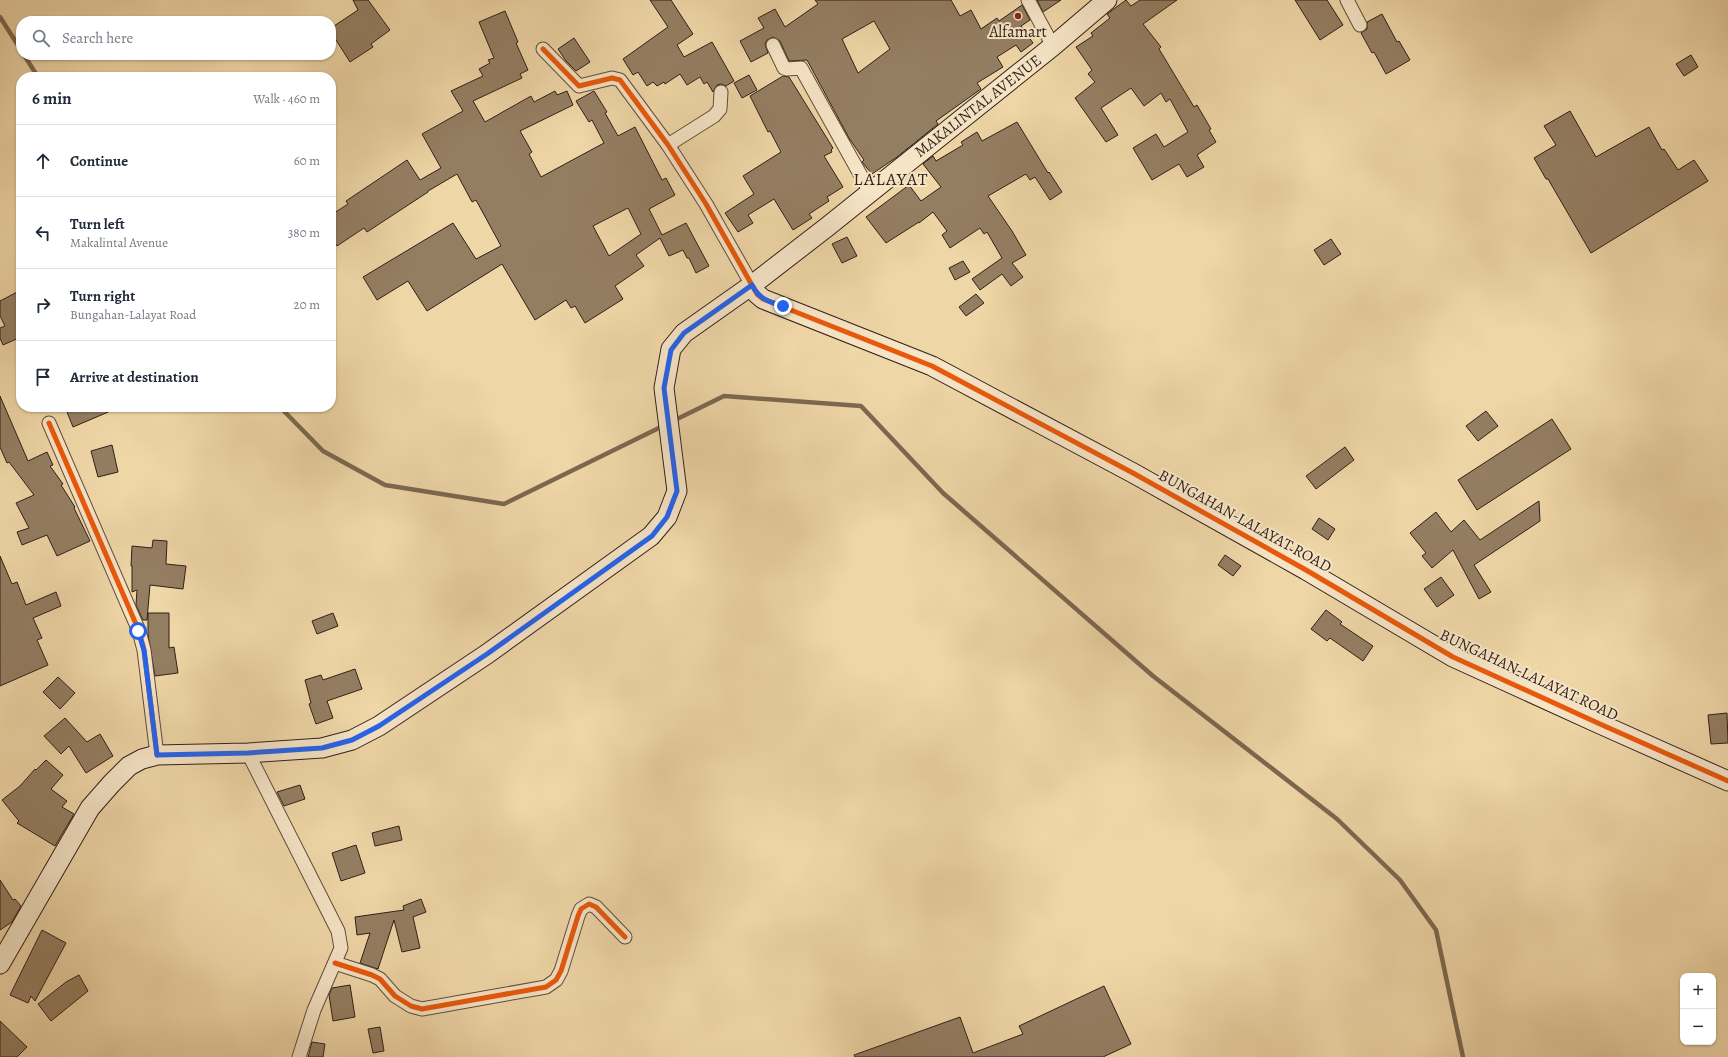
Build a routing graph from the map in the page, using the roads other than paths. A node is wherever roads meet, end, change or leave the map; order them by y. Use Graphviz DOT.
graph roads {
  1 [pos="1028,0"];
  2 [pos="1107,0"];
  3 [pos="1347,0"];
  4 [pos="1360,25"];
  5 [pos="773,45"];
  6 [pos="1054,46"];
  7 [pos="543,49"];
  8 [pos="721,92"];
  9 [pos="668,145"];
  10 [pos="870,192"];
  11 [pos="752,285"];
  12 [pos="48,423"];
  13 [pos="248,753"];
  14 [pos="157,755"];
  15 [pos="1728,781"];
  16 [pos="625,937"];
  17 [pos="335,963"];
  18 [pos="0,964"];
  19 [pos="299,1057"];
  1 -- 6 [label="street"];
  2 -- 6 [label="main road, MAKALINTAL AVENUE"];
  3 -- 4 [label="street"];
  5 -- 10 [label="street"];
  6 -- 10 [label="main road, MAKALINTAL AVENUE"];
  7 -- 9 [label="street"];
  8 -- 9 [label="street"];
  9 -- 11 [label="street"];
  10 -- 11 [label="main road, MAKALINTAL AVENUE"];
  11 -- 13 [label="main road, MAKALINTAL AVENUE"];
  11 -- 15 [label="main road, BUNGAHAN-LALAYAT ROAD"];
  12 -- 14 [label="street"];
  13 -- 14 [label="main road, MAKALINTAL AVENUE"];
  13 -- 17 [label="street"];
  14 -- 18 [label="main road, MAKALINTAL AVENUE"];
  16 -- 17 [label="street"];
  17 -- 19 [label="street"];
}
